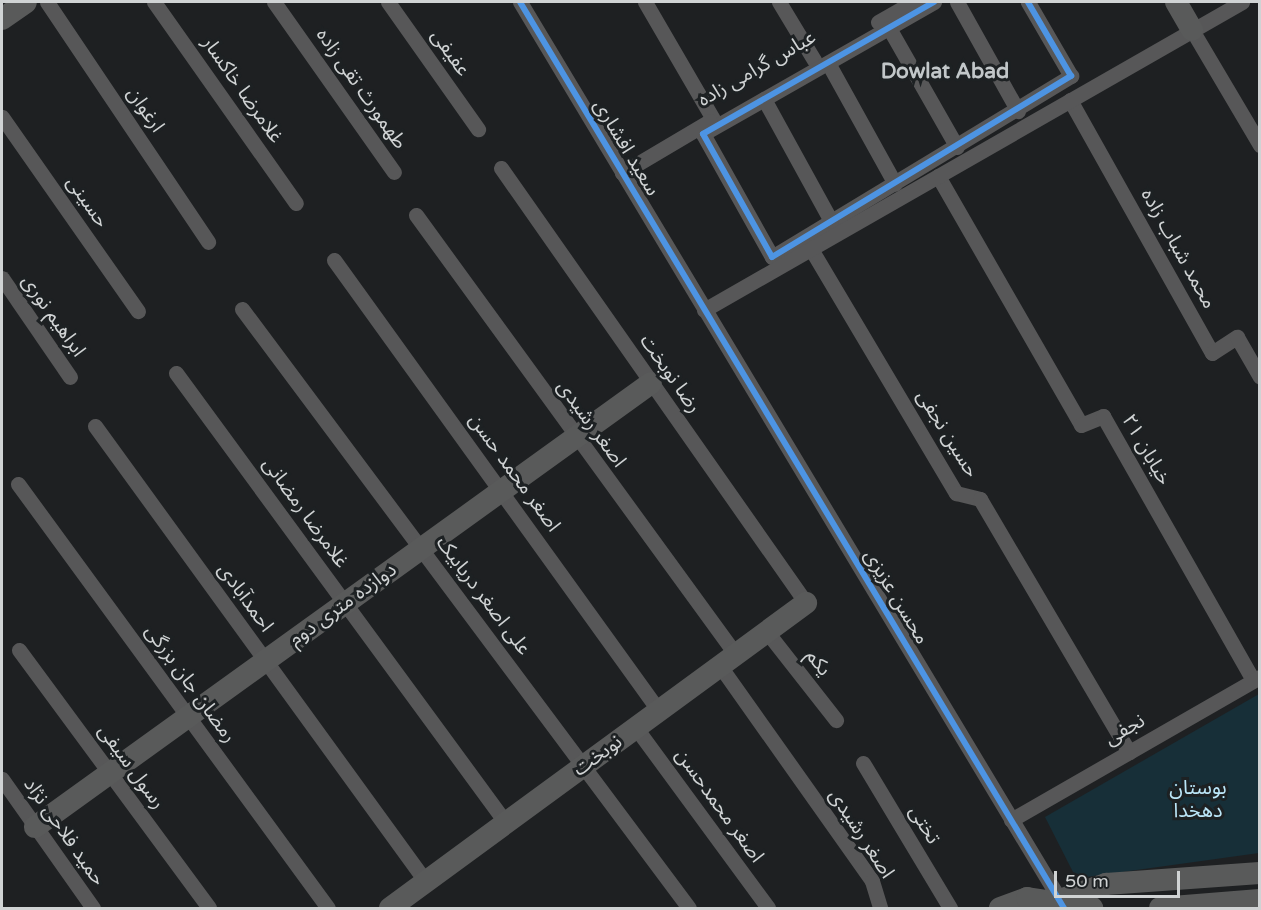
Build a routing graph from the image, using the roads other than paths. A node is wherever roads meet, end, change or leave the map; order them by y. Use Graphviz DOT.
graph roads {
  1 [pos="26,2"];
  2 [pos="47,2"];
  3 [pos="154,2"];
  4 [pos="274,2"];
  5 [pos="388,2"];
  6 [pos="520,2"];
  7 [pos="645,2"];
  8 [pos="779,2"];
  9 [pos="911,2"];
  10 [pos="934,2"];
  11 [pos="957,2"];
  12 [pos="1028,2"];
  13 [pos="1176,2"];
  14 [pos="1242,2"];
  15 [pos="2,19"];
  16 [pos="889,28"];
  17 [pos="1192,30"];
  18 [pos="821,62"];
  19 [pos="764,99"];
  20 [pos="1070,100"];
  21 [pos="1018,111"];
  22 [pos="2,117"];
  23 [pos="714,119"];
  24 [pos="478,129"];
  25 [pos="1260,145"];
  26 [pos="957,147"];
  27 [pos="943,167"];
  28 [pos="501,168"];
  29 [pos="394,172"];
  30 [pos="622,173"];
  31 [pos="894,184"];
  32 [pos="296,203"];
  33 [pos="416,215"];
  34 [pos="831,221"];
  35 [pos="208,242"];
  36 [pos="811,249"];
  37 [pos="334,260"];
  38 [pos="2,278"];
  39 [pos="242,309"];
  40 [pos="704,310"];
  41 [pos="138,311"];
  42 [pos="176,373"];
  43 [pos="70,377"];
  44 [pos="1260,377"];
  45 [pos="651,383"];
  46 [pos="94,426"];
  47 [pos="575,438"];
  48 [pos="18,484"];
  49 [pos="501,491"];
  50 [pos="421,549"];
  51 [pos="345,603"];
  52 [pos="806,603"];
  53 [pos="767,632"];
  54 [pos="19,650"];
  55 [pos="728,660"];
  56 [pos="265,661"];
  57 [pos="1256,678"];
  58 [pos="659,711"];
  59 [pos="188,716"];
  60 [pos="836,720"];
  61 [pos="636,728"];
  62 [pos="1129,752"];
  63 [pos="863,763"];
  64 [pos="584,766"];
  65 [pos="110,772"];
  66 [pos="2,779"];
  67 [pos="1011,820"];
  68 [pos="506,823"];
  69 [pos="35,826"];
  70 [pos="1260,873"];
  71 [pos="426,882"];
  72 [pos="1260,900"];
  73 [pos="1062,904"];
  74 [pos="93,909"];
  75 [pos="209,909"];
  76 [pos="328,909"];
  77 [pos="390,909"];
  78 [pos="689,909"];
  79 [pos="768,909"];
  80 [pos="880,909"];
  81 [pos="950,909"];
  82 [pos="1000,909"];
  83 [pos="1092,909"];
  84 [pos="1160,909"];
  1 -- 15 [label="street"];
  2 -- 35 [label="street, ارغوان"];
  3 -- 32 [label="street, غلامرضا خاکسار"];
  4 -- 29 [label="street, طهمورث تقی زاده"];
  5 -- 24 [label="street, عفیفی"];
  6 -- 30 [label="street, سعید افشاری"];
  7 -- 23 [label="street"];
  8 -- 18 [label="street"];
  9 -- 18 [label="street, عباس گرامی زاده"];
  10 -- 16 [label="street"];
  11 -- 21 [label="street"];
  12 -- 21 [label="street"];
  13 -- 17 [label="street"];
  14 -- 17 [label="street"];
  16 -- 18 [label="street"];
  16 -- 26 [label="street"];
  17 -- 20 [label="street"];
  17 -- 25 [label="street"];
  18 -- 19 [label="street"];
  18 -- 23 [label="street, عباس گرامی زاده"];
  18 -- 31 [label="street"];
  19 -- 34 [label="street"];
  19 -- 34 [label="street"];
  20 -- 27 [label="street"];
  20 -- 44 [label="street, محمد شباب زاده"];
  21 -- 26 [label="street"];
  22 -- 41 [label="street, حسینی"];
  23 -- 30 [label="street, عباس گرامی زاده"];
  26 -- 27 [label="street"];
  27 -- 31 [label="street"];
  27 -- 36 [label="street"];
  27 -- 57 [label="street, خیابان ۲۱"];
  28 -- 45 [label="street, رضا نوبخت"];
  30 -- 40 [label="street, سعید افشاری"];
  31 -- 34 [label="street"];
  33 -- 47 [label="street, اصغر رشیدی"];
  36 -- 40 [label="street"];
  36 -- 62 [label="street, حسین نجفی"];
  37 -- 49 [label="street, اصغر محمد حسن"];
  38 -- 43 [label="street, ابراهیم نوری"];
  39 -- 50 [label="street, علی اصغر دریابیک"];
  40 -- 67 [label="street, محسن عزیزی"];
  42 -- 51 [label="street, غلامرضا رمضانی"];
  45 -- 47 [label="street, دوازده متری دوم"];
  45 -- 52 [label="street, رضا نوبخت"];
  46 -- 56 [label="street, احمدآبادی"];
  47 -- 49 [label="street, دوازده متری دوم"];
  47 -- 55 [label="street, اصغر رشیدی"];
  48 -- 59 [label="street, رمضان جان بزرگی"];
  49 -- 50 [label="street, دوازده متری دوم"];
  49 -- 58 [label="street, اصغر محمد حسن"];
  50 -- 51 [label="street, دوازده متری دوم"];
  50 -- 64 [label="street, علی اصغر دریابیک"];
  51 -- 56 [label="street, دوازده متری دوم"];
  51 -- 68 [label="street, غلامرضا رمضانی"];
  52 -- 53 [label="street, نوبخت"];
  53 -- 55 [label="street, نوبخت"];
  53 -- 60 [label="street, یکم"];
  54 -- 65 [label="street, رسول سیفی"];
  55 -- 58 [label="street, نوبخت"];
  55 -- 80 [label="street, اصغر رشیدی"];
  56 -- 59 [label="street, دوازده متری دوم"];
  56 -- 71 [label="street, احمدآبادی"];
  57 -- 62 [label="street, نجفی"];
  58 -- 61 [label="street, نوبخت"];
  59 -- 65 [label="street, دوازده متری دوم"];
  59 -- 76 [label="street, رمضان جان بزرگی"];
  61 -- 64 [label="street, نوبخت"];
  61 -- 79 [label="street, اصغر محمدحسن"];
  62 -- 67 [label="street, نجفی"];
  63 -- 81 [label="street, تختی"];
  64 -- 68 [label="street, نوبخت"];
  64 -- 78 [label="street, علی اصغر دریابیک"];
  65 -- 69 [label="street, دوازده متری دوم"];
  65 -- 75 [label="street, رسول سیفی"];
  66 -- 69 [label="street, حمید فلاحی نژاد"];
  67 -- 73 [label="street, محسن عزیزی"];
  68 -- 71 [label="street, نوبخت"];
  69 -- 74 [label="street, حمید فلاحی نژاد"];
  70 -- 73 [label="street"];
  71 -- 77 [label="street, نوبخت"];
  72 -- 84 [label="street"];
  73 -- 82 [label="street"];
  73 -- 83 [label="street"];
}
